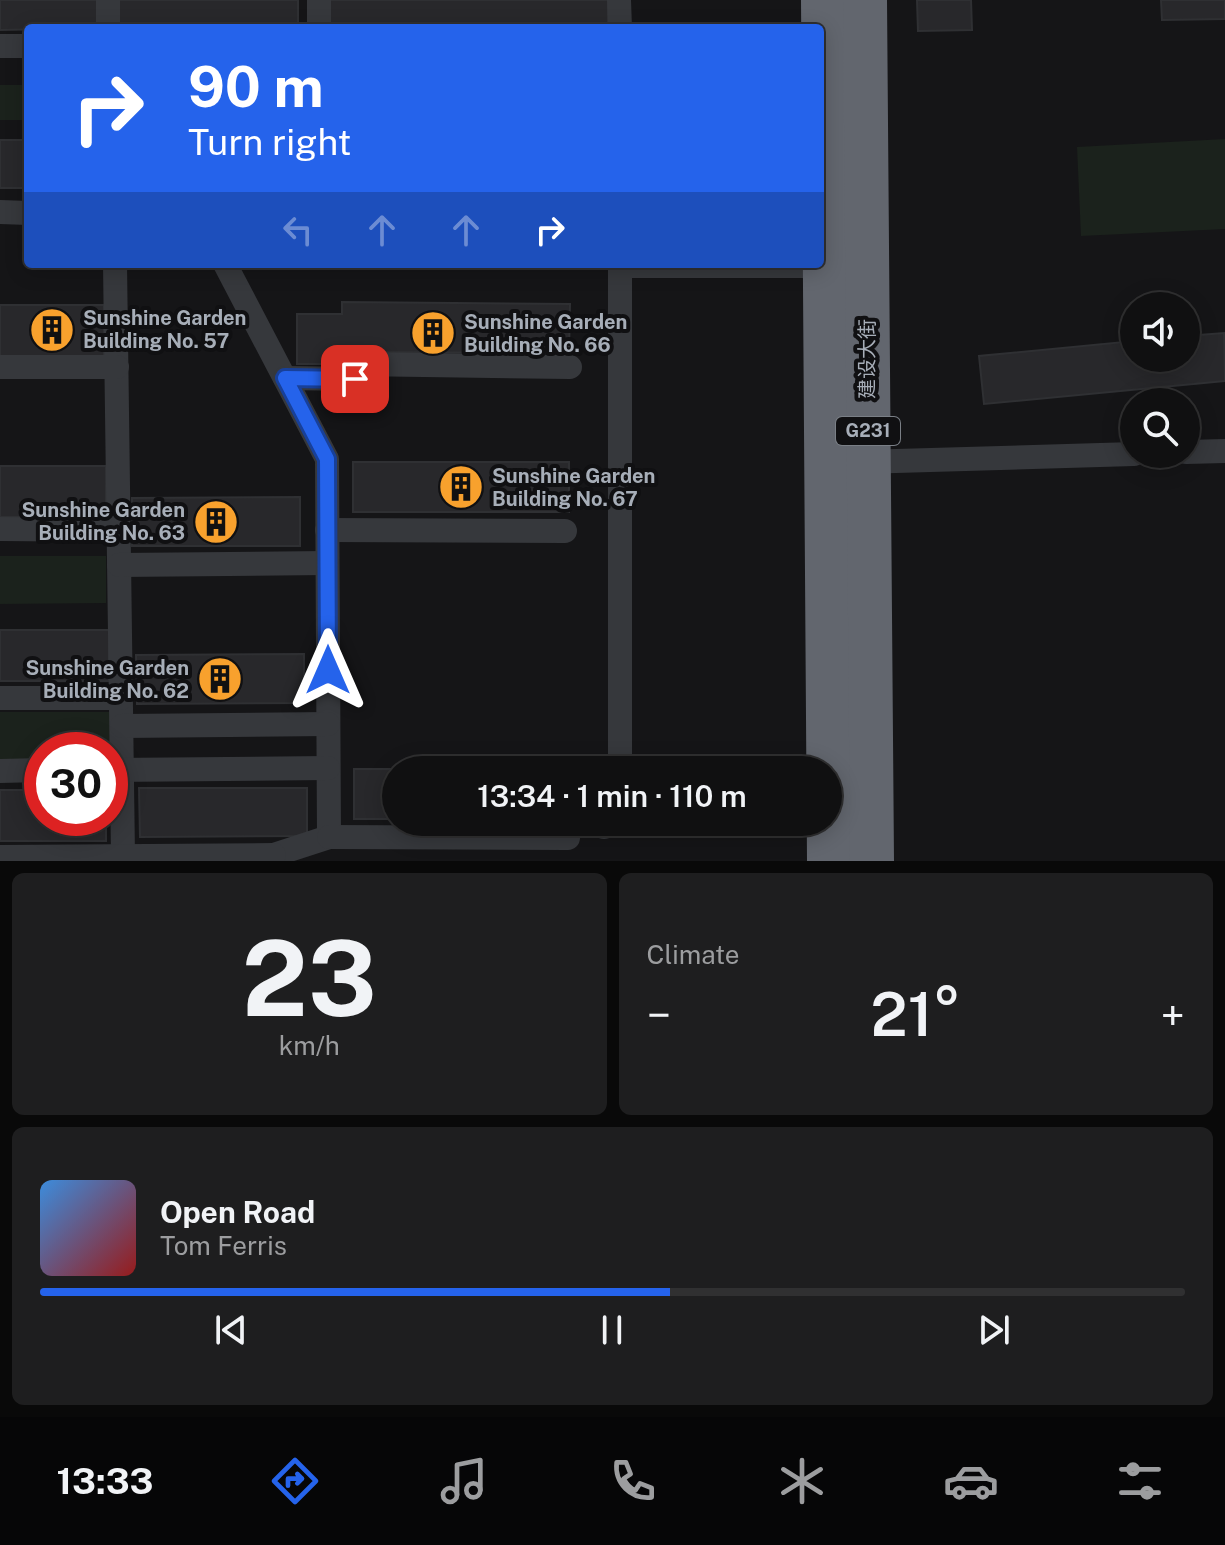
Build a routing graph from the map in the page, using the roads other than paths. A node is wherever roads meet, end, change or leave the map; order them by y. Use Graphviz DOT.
graph roads {
  1 [pos="108,0"];
  2 [pos="319,0"];
  3 [pos="619,0"];
  4 [pos="823,0"];
  5 [pos="865,0"];
  6 [pos="108,24"];
  7 [pos="319,24"];
  8 [pos="620,24"];
  9 [pos="823,24"];
  10 [pos="0,46"];
  11 [pos="24,46"];
  12 [pos="824,133"];
  13 [pos="0,212"];
  14 [pos="24,213"];
  15 [pos="825,266"];
  16 [pos="115,268"];
  17 [pos="227,268"];
  18 [pos="620,268"];
  19 [pos="0,367"];
  20 [pos="117,367"];
  21 [pos="570,367"];
  22 [pos="285,378"];
  23 [pos="1225,451"];
  24 [pos="1200,452"];
  25 [pos="1120,454"];
  26 [pos="847,463"];
  27 [pos="0,529"];
  28 [pos="119,530"];
  29 [pos="327,530"];
  30 [pos="565,531"];
  31 [pos="327,563"];
  32 [pos="119,565"];
  33 [pos="0,698"];
  34 [pos="121,698"];
  35 [pos="328,724"];
  36 [pos="122,726"];
  37 [pos="121,732"];
  38 [pos="620,756"];
  39 [pos="328,768"];
  40 [pos="24,770"];
  41 [pos="128,770"];
  42 [pos="0,771"];
  43 [pos="121,836"];
  44 [pos="329,837"];
  45 [pos="568,838"];
  46 [pos="123,856"];
  47 [pos="0,857"];
  48 [pos="274,858"];
  49 [pos="829,861"];
  50 [pos="872,861"];
  1 -- 6 [label="street"];
  2 -- 7 [label="street"];
  3 -- 8 [label="street"];
  4 -- 9 [label="highway, 建设大街 / G231"];
  5 -- 26 [label="highway, 建设大街 / G231"];
  10 -- 11 [label="street"];
  12 -- 15 [label="highway, 建设大街 / G231"];
  13 -- 14 [label="street"];
  15 -- 26 [label="highway, 建设大街 / G231"];
  16 -- 20 [label="street"];
  17 -- 22 [label="street"];
  18 -- 38 [label="street"];
  19 -- 20 [label="street"];
  20 -- 28 [label="street"];
  21 -- 22 [label="street"];
  22 -- 29 [label="street"];
  23 -- 24 [label="street"];
  25 -- 26 [label="street"];
  26 -- 49 [label="highway, 建设大街 / G231"];
  26 -- 50 [label="highway, 建设大街 / G231"];
  27 -- 28 [label="street"];
  28 -- 32 [label="street"];
  29 -- 30 [label="street"];
  29 -- 31 [label="street"];
  31 -- 32 [label="street"];
  31 -- 35 [label="street"];
  32 -- 34 [label="street"];
  33 -- 34 [label="street"];
  34 -- 36 [label="street"];
  35 -- 36 [label="street"];
  35 -- 39 [label="street"];
  36 -- 37 [label="street"];
  39 -- 41 [label="street"];
  39 -- 44 [label="street"];
  40 -- 42 [label="street"];
  43 -- 46 [label="street"];
  44 -- 45 [label="street"];
  44 -- 48 [label="street"];
  46 -- 47 [label="street"];
  46 -- 48 [label="street"];
}
